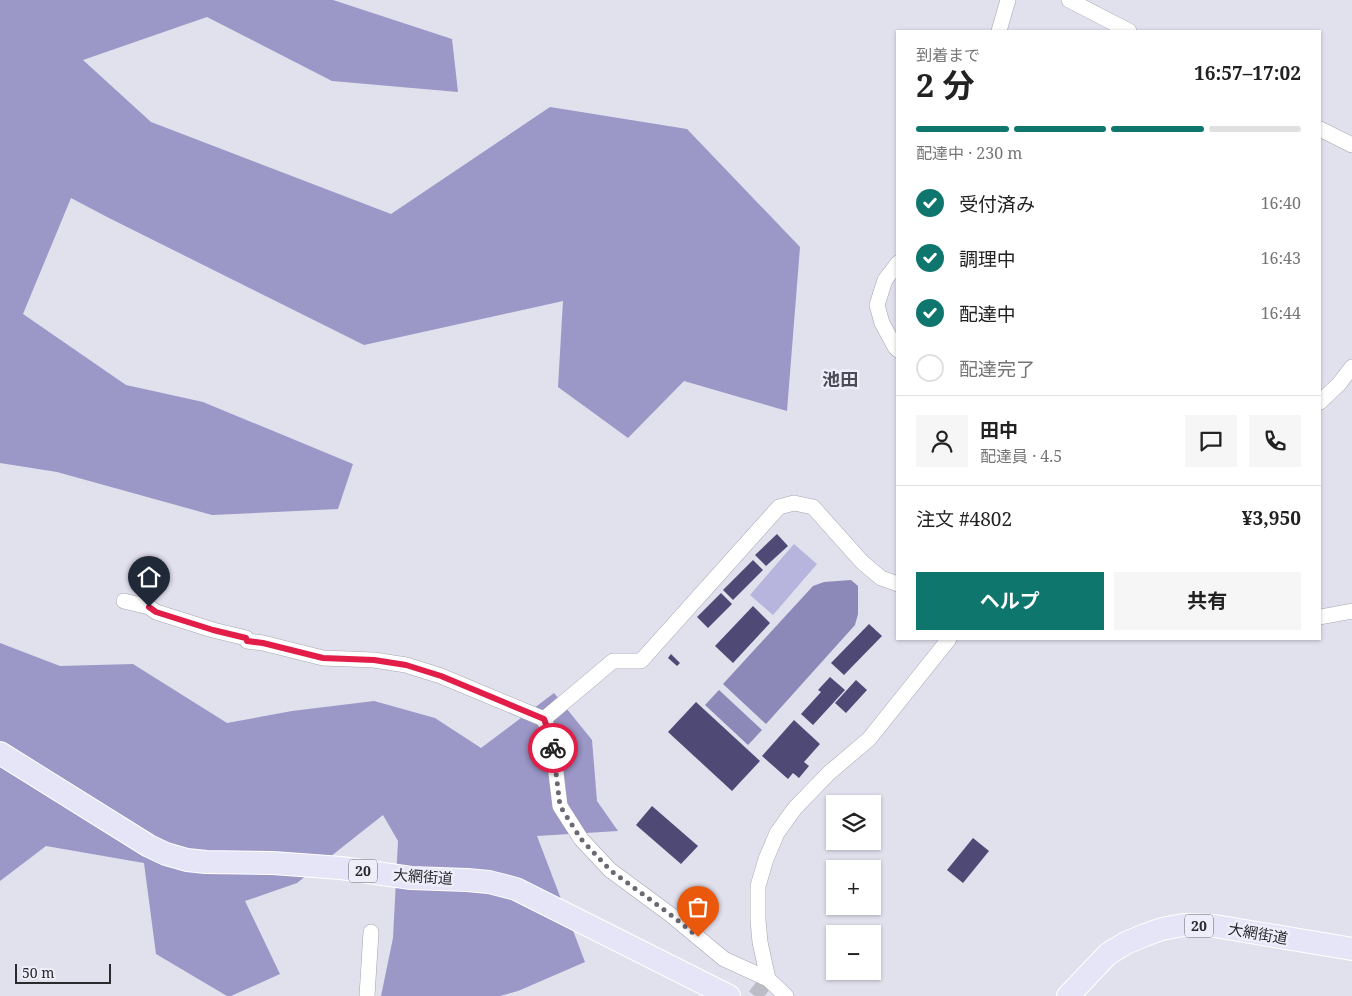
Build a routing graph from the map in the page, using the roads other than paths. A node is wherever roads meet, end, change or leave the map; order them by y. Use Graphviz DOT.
graph roads {
  1 [pos="1008,0"];
  2 [pos="1069,0"];
  3 [pos="999,30"];
  4 [pos="1127,30"];
  5 [pos="1321,130"];
  6 [pos="1352,145"];
  7 [pos="896,265"];
  8 [pos="896,348"];
  9 [pos="1352,367"];
  10 [pos="1321,401"];
  11 [pos="896,583"];
  12 [pos="124,601"];
  13 [pos="1352,611"];
  14 [pos="1321,617"];
  15 [pos="949,640"];
  16 [pos="544,719"];
  17 [pos="0,753"];
  18 [pos="371,932"];
  19 [pos="1352,949"];
  20 [pos="768,979"];
  21 [pos="366,996"];
  22 [pos="729,996"];
  23 [pos="786,996"];
  24 [pos="1068,996"];
  1 -- 3 [label="street"];
  2 -- 4 [label="street"];
  5 -- 6 [label="street"];
  7 -- 8 [label="street"];
  9 -- 10 [label="street"];
  11 -- 16 [label="street"];
  12 -- 16 [label="street"];
  13 -- 14 [label="street"];
  15 -- 20 [label="street"];
  16 -- 20 [label="street"];
  17 -- 22 [label="main road, 大網街道 / 20"];
  18 -- 21 [label="street"];
  19 -- 24 [label="main road, 大網街道 / 20"];
  20 -- 23 [label="street"];
}
